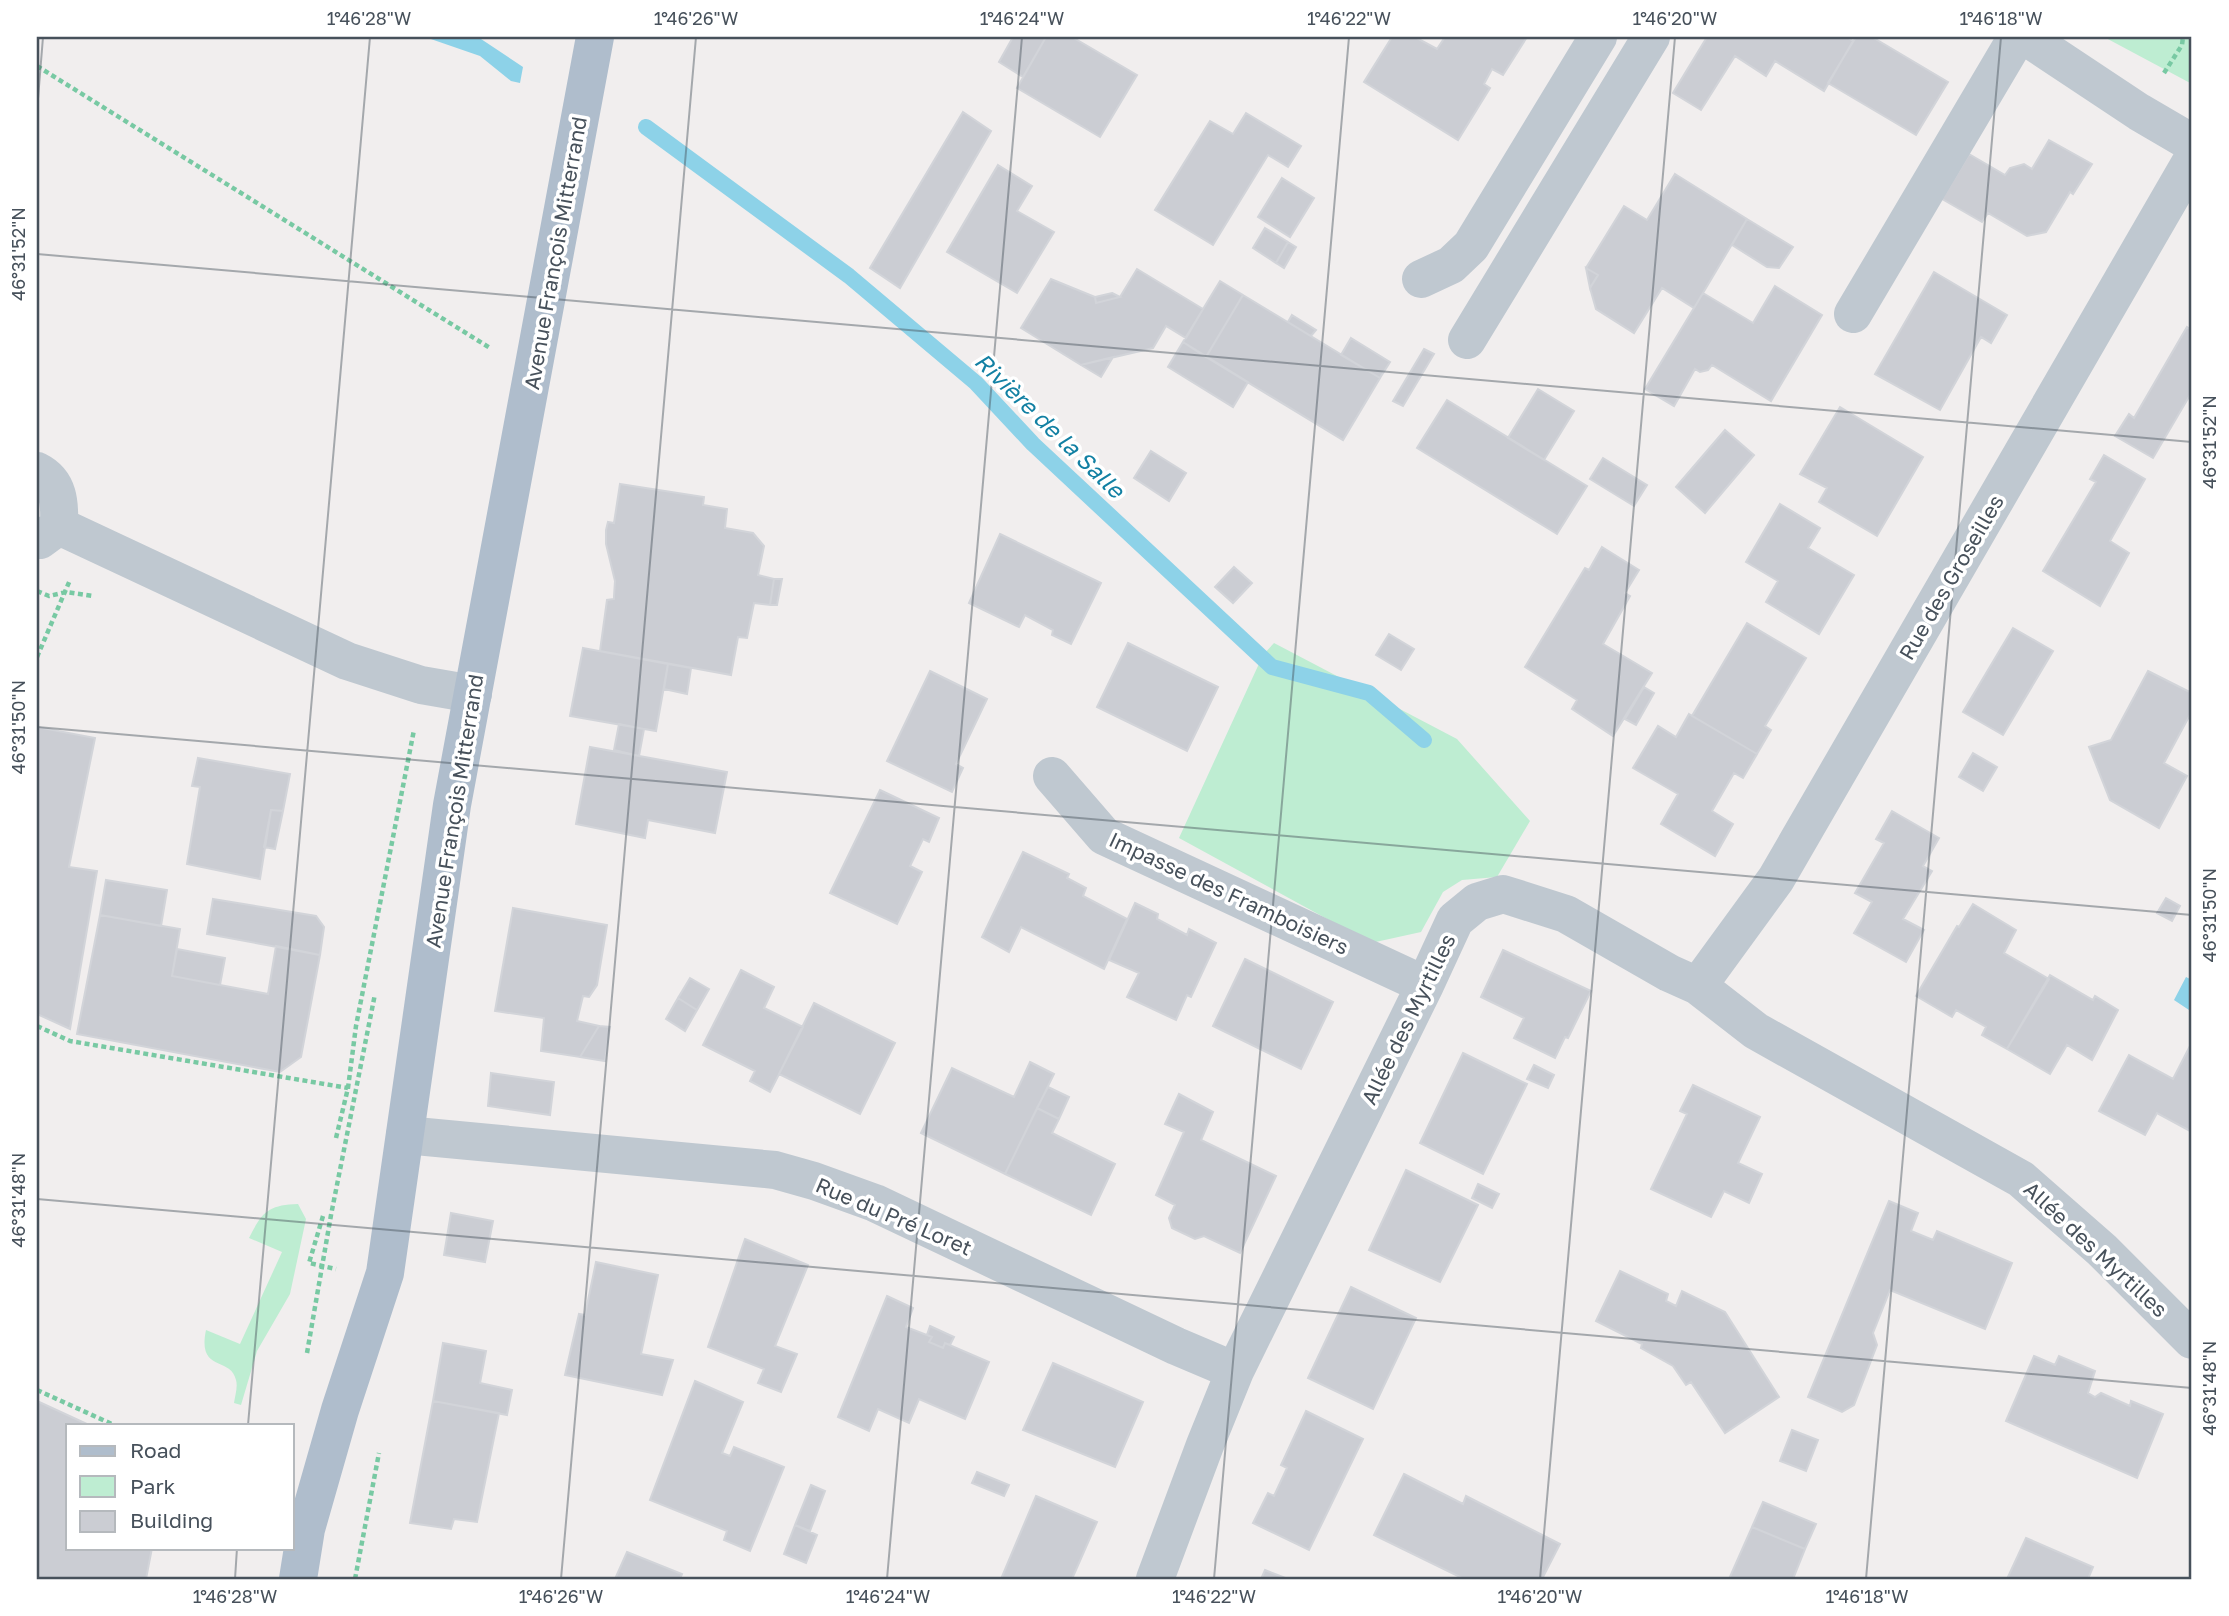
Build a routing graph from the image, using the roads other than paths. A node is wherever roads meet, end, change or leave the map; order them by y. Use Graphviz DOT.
graph roads {
  1 [pos="595,37"];
  2 [pos="1598,37"];
  3 [pos="1651,37"];
  4 [pos="2017,37"];
  5 [pos="2026,37"];
  6 [pos="2192,143"];
  7 [pos="2192,160"];
  8 [pos="1421,279"];
  9 [pos="1853,314"];
  10 [pos="1466,340"];
  11 [pos="37,471"];
  12 [pos="48,533"];
  13 [pos="473,694"];
  14 [pos="1052,776"];
  15 [pos="1425,985"];
  16 [pos="1698,986"];
  17 [pos="405,1135"];
  18 [pos="2192,1340"];
  19 [pos="1235,1371"];
  20 [pos="298,1579"];
  21 [pos="1155,1579"];
  1 -- 13 [label="main road, Avenue François Mitterrand"];
  2 -- 8 [label="street"];
  3 -- 10 [label="street"];
  4 -- 9 [label="street"];
  5 -- 6 [label="street"];
  7 -- 16 [label="street, Rue des Groseilles"];
  11 -- 12 [label="street"];
  12 -- 13 [label="street"];
  13 -- 17 [label="main road, Avenue François Mitterrand"];
  14 -- 15 [label="street, Impasse des Framboisiers"];
  15 -- 16 [label="street, Allée des Myrtilles"];
  15 -- 19 [label="street, Allée des Myrtilles"];
  16 -- 18 [label="street, Allée des Myrtilles"];
  17 -- 19 [label="street, Rue du Pré Loret"];
  17 -- 20 [label="main road, Avenue François Mitterrand"];
  19 -- 21 [label="street, Allée des Myrtilles"];
}
